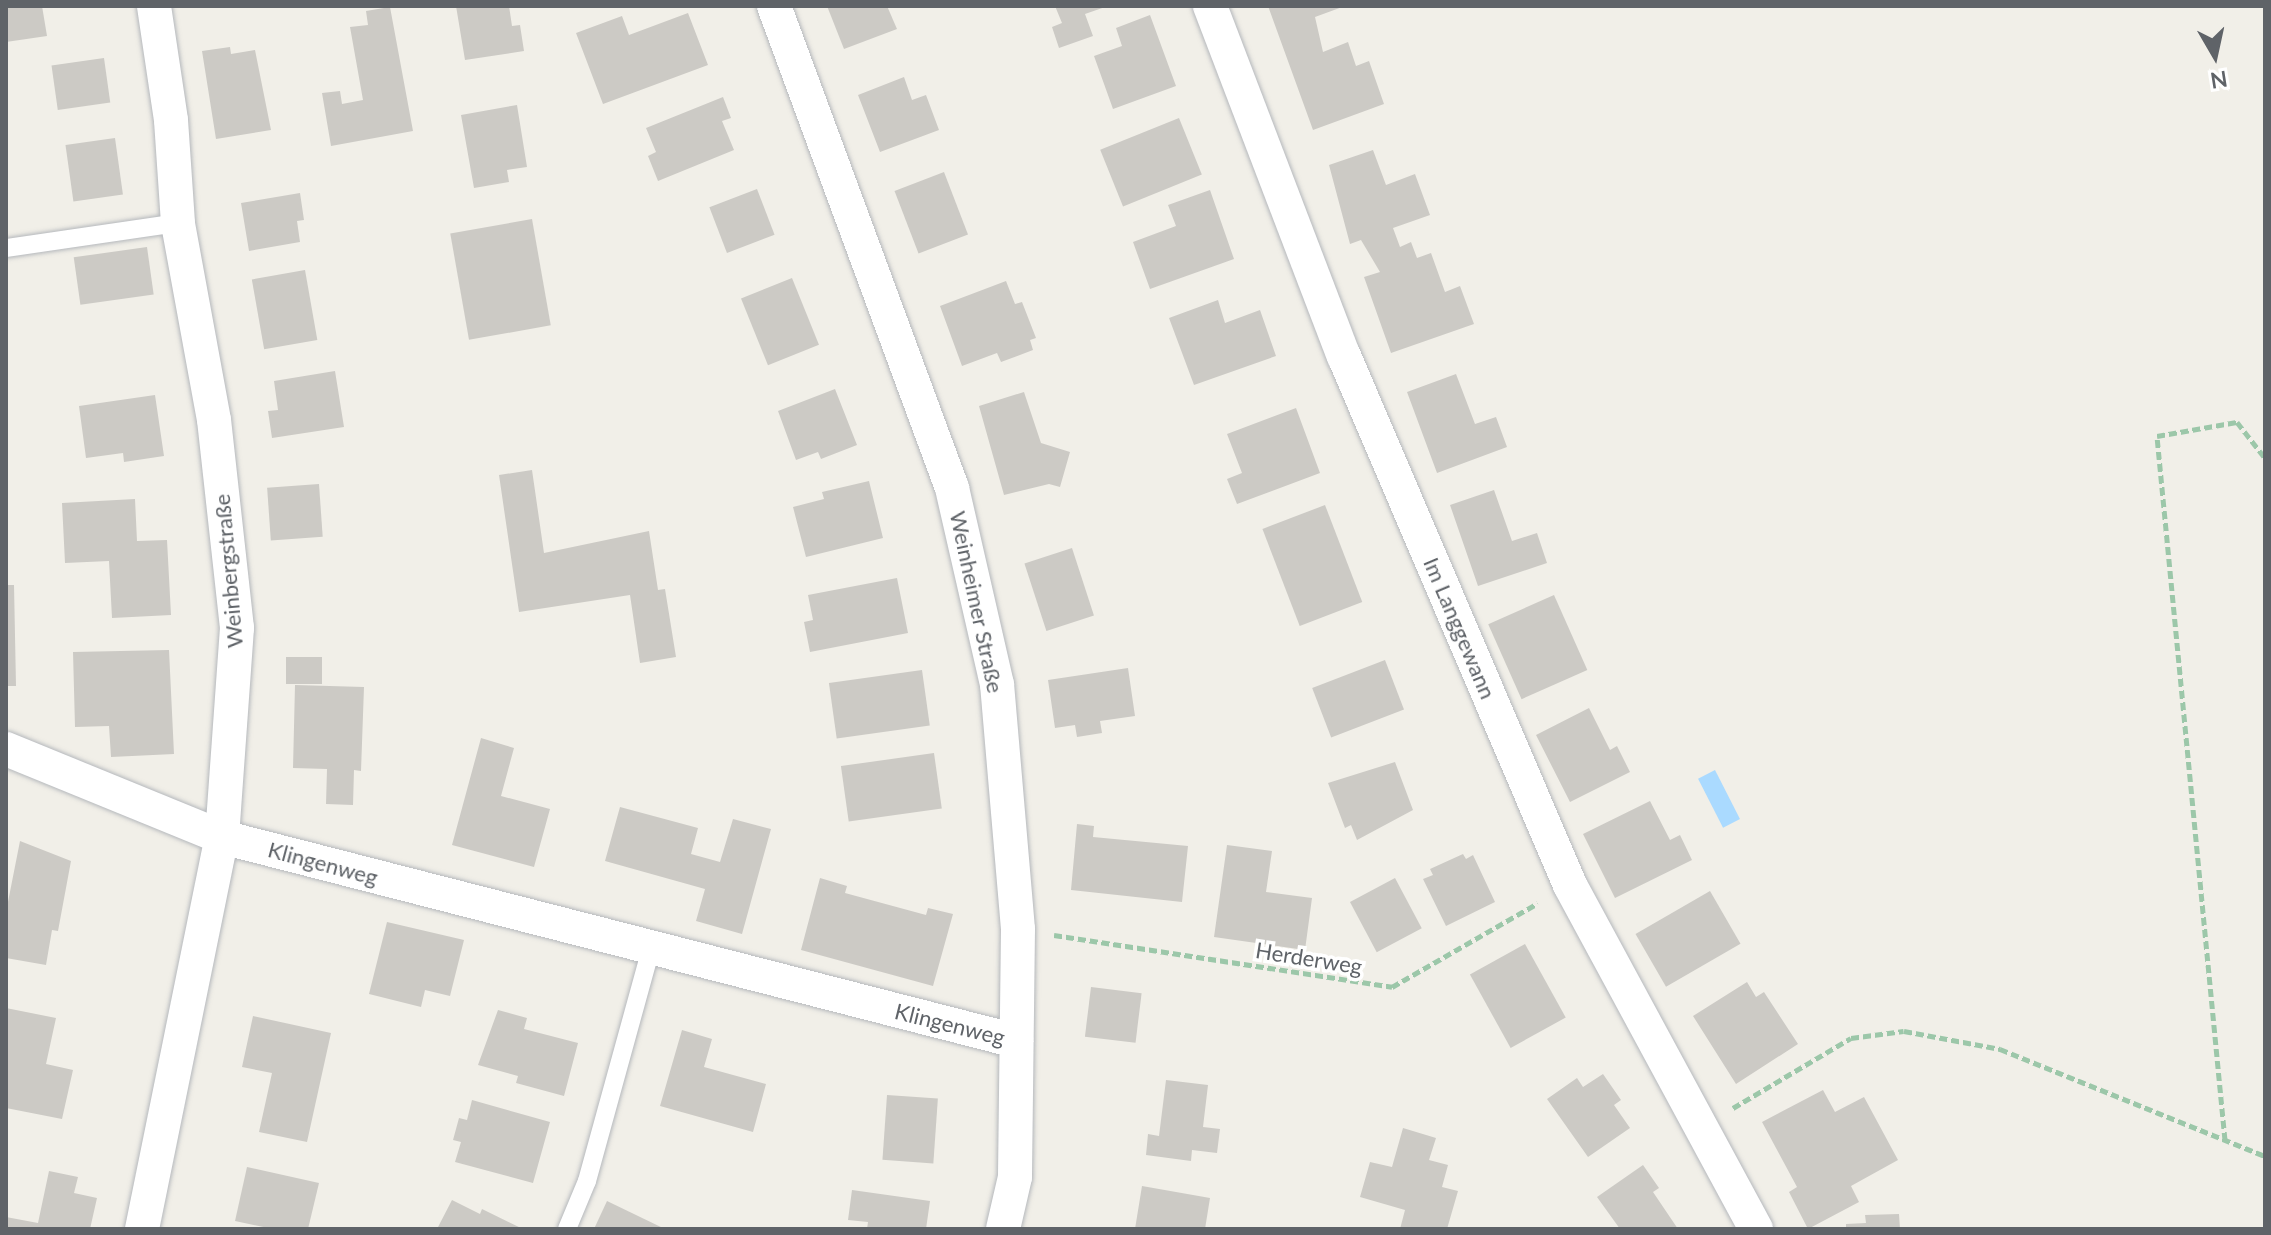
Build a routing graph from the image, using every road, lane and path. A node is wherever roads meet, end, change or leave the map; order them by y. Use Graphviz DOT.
graph roads {
  1 [pos="154,6"];
  2 [pos="774,6"];
  3 [pos="1210,6"];
  4 [pos="178,223"];
  5 [pos="6,248"];
  6 [pos="2265,458"];
  7 [pos="6,749"];
  8 [pos="222,837"];
  9 [pos="1570,885"];
  10 [pos="1018,929"];
  11 [pos="651,948"];
  12 [pos="1016,1041"];
  13 [pos="1704,1137"];
  14 [pos="2225,1140"];
  15 [pos="2265,1156"];
  16 [pos="142,1229"];
  17 [pos="567,1229"];
  18 [pos="1003,1229"];
  19 [pos="1756,1229"];
  1 -- 4 [label="street, Weinbergstraße"];
  2 -- 10 [label="street, Weinheimer Straße"];
  3 -- 9 [label="street, Im Langgewann"];
  4 -- 5 [label="lane"];
  4 -- 8 [label="street, Weinbergstraße"];
  6 -- 14 [label="path"];
  7 -- 8 [label="street, Klingenweg"];
  8 -- 11 [label="street, Klingenweg"];
  8 -- 16 [label="street, Weinbergstraße"];
  9 -- 10 [label="path, Herderweg"];
  9 -- 13 [label="street, Im Langgewann"];
  10 -- 12 [label="street, Weinheimer Straße"];
  11 -- 12 [label="street, Klingenweg"];
  11 -- 17 [label="lane"];
  12 -- 18 [label="street, Weinheimer Straße"];
  13 -- 14 [label="path"];
  13 -- 19 [label="street, Im Langgewann"];
  14 -- 15 [label="path"];
}
